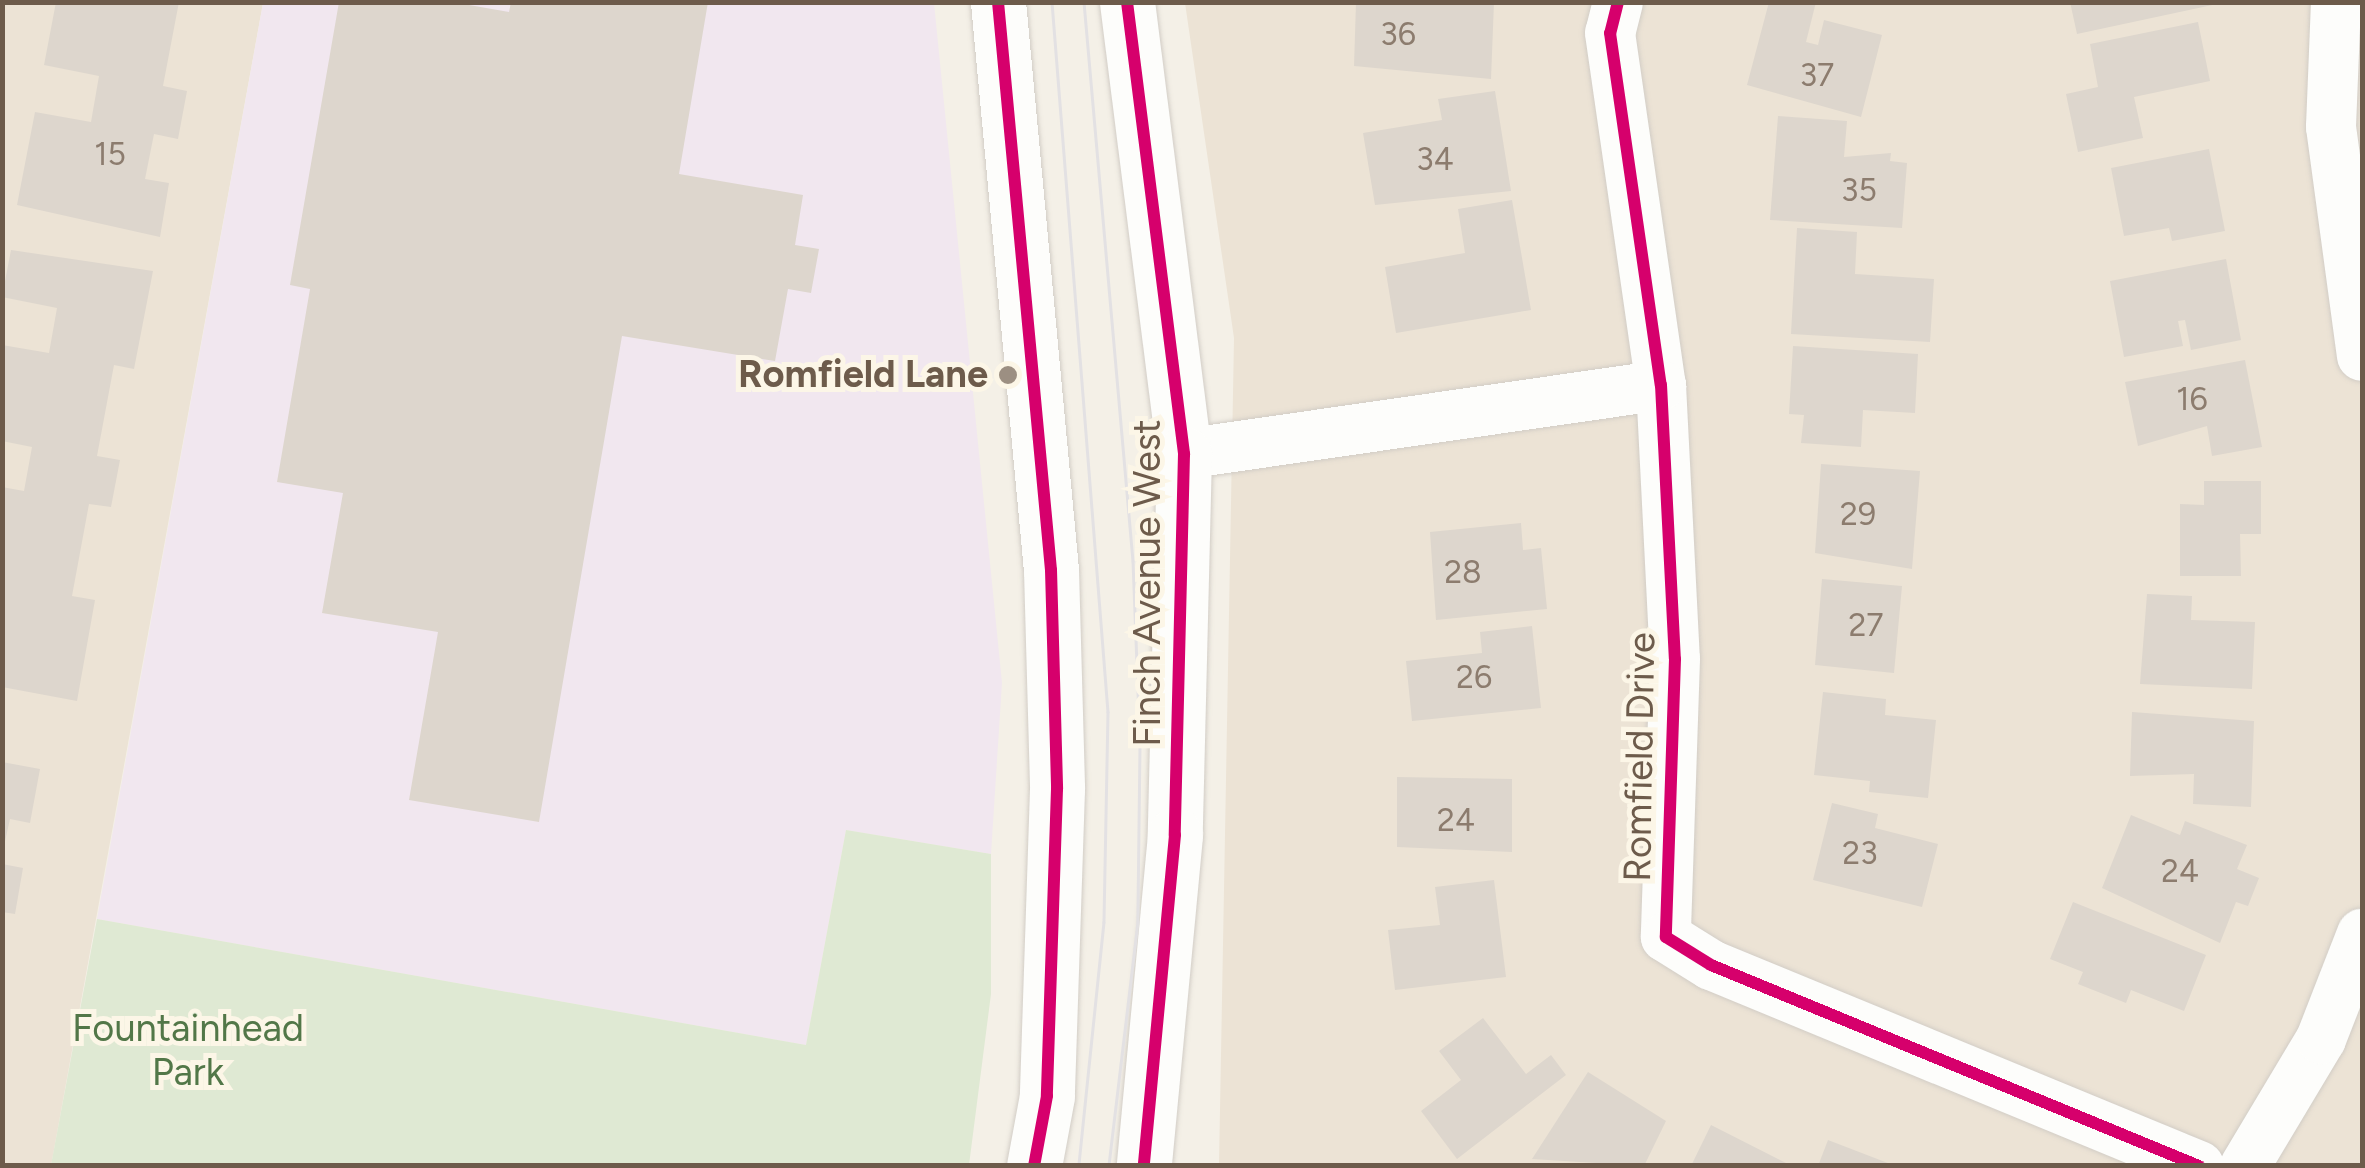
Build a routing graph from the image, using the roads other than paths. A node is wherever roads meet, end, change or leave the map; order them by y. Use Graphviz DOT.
graph roads {
  1 [pos="998,2"];
  2 [pos="1126,2"];
  3 [pos="1618,2"];
  4 [pos="2336,2"];
  5 [pos="2362,356"];
  6 [pos="1661,385"];
  7 [pos="1184,454"];
  8 [pos="2362,934"];
  9 [pos="1034,1166"];
  10 [pos="1144,1166"];
  11 [pos="2198,1166"];
  12 [pos="2245,1166"];
  1 -- 9 [label="main road"];
  2 -- 7 [label="main road, Finch Avenue West"];
  3 -- 6 [label="street, Romfield Drive"];
  4 -- 5 [label="street"];
  6 -- 7 [label="street"];
  6 -- 11 [label="street, Romfield Drive"];
  7 -- 10 [label="main road, Finch Avenue West"];
  8 -- 12 [label="street"];
}
